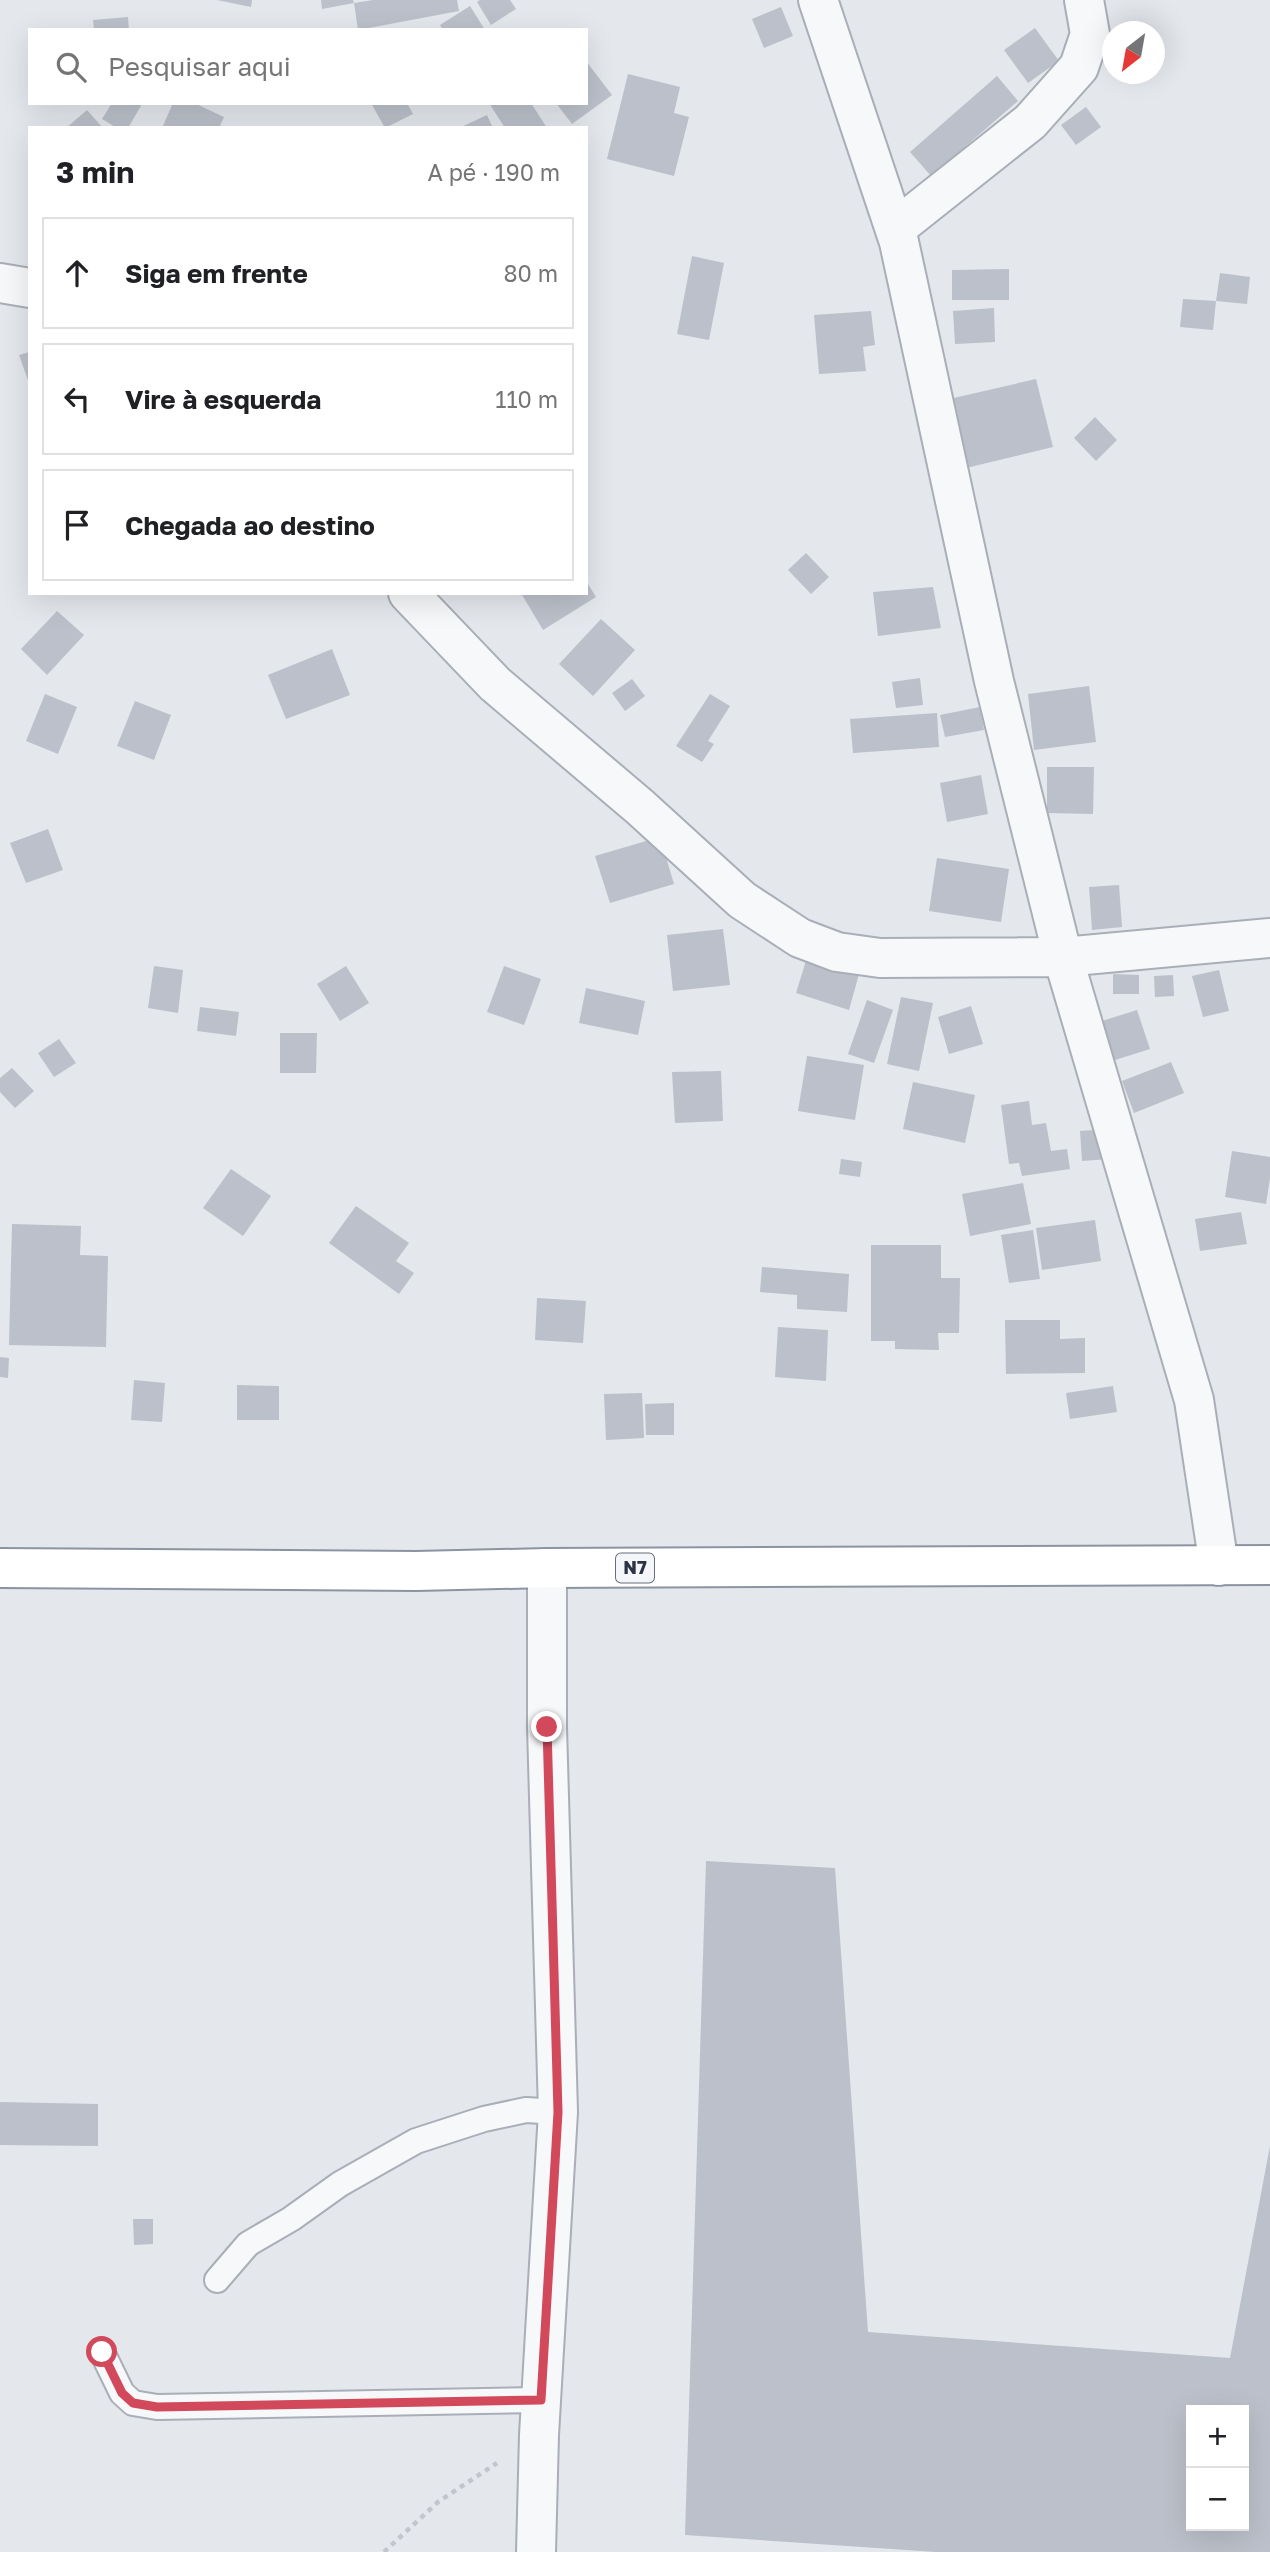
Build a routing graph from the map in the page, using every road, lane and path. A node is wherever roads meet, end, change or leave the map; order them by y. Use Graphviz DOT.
graph roads {
  1 [pos="818,0"];
  2 [pos="1084,0"];
  3 [pos="895,229"];
  4 [pos="0,283"];
  5 [pos="28,288"];
  6 [pos="410,595"];
  7 [pos="1270,939"];
  8 [pos="1063,957"];
  9 [pos="1270,1565"];
  10 [pos="1219,1566"];
  11 [pos="0,1568"];
  12 [pos="547,1568"];
  13 [pos="558,2112"];
  14 [pos="217,2280"];
  15 [pos="102,2352"];
  16 [pos="540,2417"];
  17 [pos="384,2552"];
  18 [pos="536,2552"];
  1 -- 3 [label="street"];
  2 -- 3 [label="street"];
  3 -- 8 [label="street"];
  4 -- 5 [label="street"];
  6 -- 8 [label="street"];
  7 -- 8 [label="street"];
  8 -- 10 [label="street"];
  9 -- 10 [label="highway, N7"];
  10 -- 12 [label="highway, N7"];
  11 -- 12 [label="highway, N7"];
  12 -- 13 [label="street"];
  13 -- 14 [label="lane"];
  13 -- 16 [label="street"];
  15 -- 16 [label="lane"];
  16 -- 17 [label="path"];
  16 -- 18 [label="street"];
}
